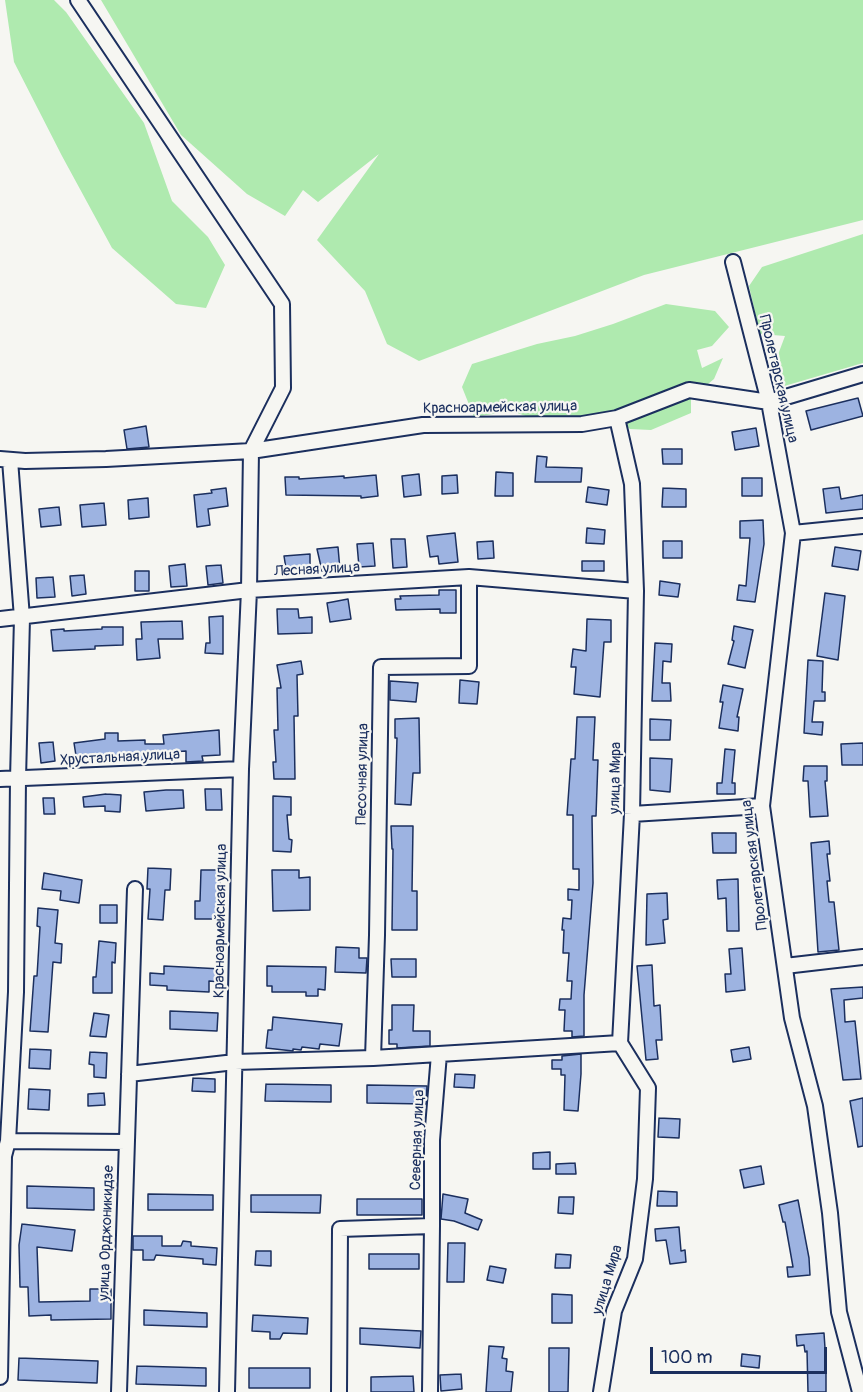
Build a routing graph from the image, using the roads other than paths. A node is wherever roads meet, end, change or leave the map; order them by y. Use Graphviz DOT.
graph roads {
  1 [pos="78,0"];
  2 [pos="733,262"];
  3 [pos="863,374"];
  4 [pos="769,402"];
  5 [pos="616,418"];
  6 [pos="251,451"];
  7 [pos="5,460"];
  8 [pos="863,526"];
  9 [pos="792,533"];
  10 [pos="470,577"];
  11 [pos="249,590"];
  12 [pos="636,591"];
  13 [pos="22,618"];
  14 [pos="0,619"];
  15 [pos="241,769"];
  16 [pos="0,779"];
  17 [pos="18,779"];
  18 [pos="762,806"];
  19 [pos="632,814"];
  20 [pos="135,889"];
  21 [pos="863,957"];
  22 [pos="785,966"];
  23 [pos="620,1043"];
  24 [pos="439,1054"];
  25 [pos="373,1058"];
  26 [pos="235,1062"];
  27 [pos="129,1074"];
  28 [pos="8,1141"];
  29 [pos="127,1142"];
  30 [pos="2,1156"];
  31 [pos="429,1226"];
  32 [pos="0,1377"];
  33 [pos="119,1392"];
  34 [pos="227,1392"];
  35 [pos="339,1392"];
  36 [pos="430,1392"];
  37 [pos="601,1392"];
  38 [pos="860,1392"];
  1 -- 6 [label="street"];
  2 -- 4 [label="street, Пролетарская улица"];
  3 -- 4 [label="street"];
  4 -- 5 [label="street, Красноармейская улица"];
  4 -- 9 [label="street, Пролетарская улица"];
  5 -- 6 [label="street, Красноармейская улица"];
  5 -- 12 [label="street, улица Мира"];
  6 -- 7 [label="street, Красноармейская улица"];
  6 -- 11 [label="street, Красноармейская улица"];
  7 -- 13 [label="street"];
  8 -- 9 [label="street"];
  9 -- 18 [label="street, Пролетарская улица"];
  10 -- 11 [label="street, Лесная улица"];
  10 -- 12 [label="street, Лесная улица"];
  10 -- 25 [label="street, Песочная улица"];
  11 -- 13 [label="street, Лесная улица"];
  11 -- 15 [label="street, Красноармейская улица"];
  12 -- 19 [label="street, улица Мира"];
  13 -- 14 [label="street, Лесная улица"];
  13 -- 17 [label="street"];
  15 -- 17 [label="street, Хрустальная улица"];
  15 -- 26 [label="street, Красноармейская улица"];
  16 -- 17 [label="street, Хрустальная улица"];
  17 -- 28 [label="street"];
  18 -- 19 [label="street"];
  18 -- 22 [label="street, Пролетарская улица"];
  19 -- 23 [label="street, улица Мира"];
  20 -- 27 [label="street, улица Орджоникидзе"];
  21 -- 22 [label="street"];
  22 -- 38 [label="street, Пролетарская улица"];
  23 -- 24 [label="street"];
  23 -- 37 [label="street, улица Мира"];
  24 -- 25 [label="street"];
  24 -- 31 [label="street, Северная улица"];
  25 -- 26 [label="street"];
  26 -- 27 [label="street"];
  26 -- 34 [label="street, Красноармейская улица"];
  27 -- 29 [label="street, улица Орджоникидзе"];
  28 -- 29 [label="street"];
  28 -- 30 [label="street"];
  29 -- 33 [label="street, улица Орджоникидзе"];
  30 -- 32 [label="street"];
  31 -- 35 [label="street"];
  31 -- 36 [label="street, Северная улица"];
}
